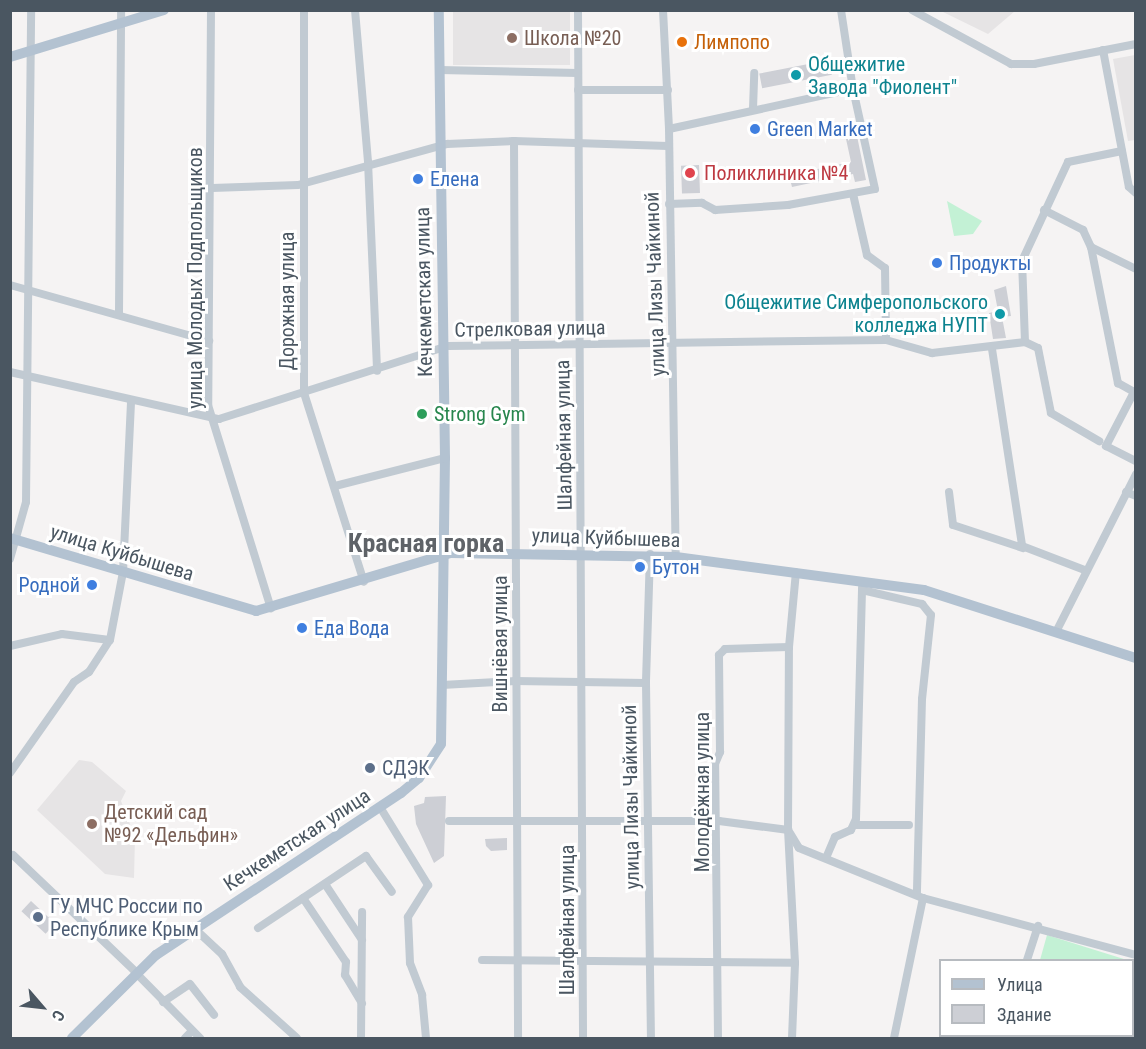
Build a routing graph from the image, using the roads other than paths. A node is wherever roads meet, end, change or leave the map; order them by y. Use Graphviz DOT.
graph roads {
  1 [pos="31,10"];
  2 [pos="122,10"];
  3 [pos="164,10"];
  4 [pos="211,10"];
  5 [pos="304,10"];
  6 [pos="355,10"];
  7 [pos="439,10"];
  8 [pos="578,10"];
  9 [pos="663,10"];
  10 [pos="841,10"];
  11 [pos="912,10"];
  12 [pos="122,24"];
  13 [pos="1136,44"];
  14 [pos="1103,50"];
  15 [pos="31,51"];
  16 [pos="10,57"];
  17 [pos="440,70"];
  18 [pos="578,73"];
  19 [pos="754,73"];
  20 [pos="853,89"];
  21 [pos="578,90"];
  22 [pos="668,90"];
  23 [pos="753,109"];
  24 [pos="669,129"];
  25 [pos="514,141"];
  26 [pos="577,144"];
  27 [pos="440,146"];
  28 [pos="668,146"];
  29 [pos="1122,151"];
  30 [pos="368,162"];
  31 [pos="302,182"];
  32 [pos="212,188"];
  33 [pos="1136,193"];
  34 [pos="853,194"];
  35 [pos="669,204"];
  36 [pos="1044,210"];
  37 [pos="1091,247"];
  38 [pos="1136,269"];
  39 [pos="10,285"];
  40 [pos="29,290"];
  41 [pos="119,313"];
  42 [pos="886,340"];
  43 [pos="209,341"];
  44 [pos="1025,342"];
  45 [pos="515,343"];
  46 [pos="579,344"];
  47 [pos="672,345"];
  48 [pos="442,347"];
  49 [pos="992,349"];
  50 [pos="377,371"];
  51 [pos="10,372"];
  52 [pos="25,376"];
  53 [pos="304,393"];
  54 [pos="131,400"];
  55 [pos="210,418"];
  56 [pos="1099,441"];
  57 [pos="445,458"];
  58 [pos="1136,461"];
  59 [pos="1136,474"];
  60 [pos="335,486"];
  61 [pos="949,492"];
  62 [pos="1126,492"];
  63 [pos="1136,496"];
  64 [pos="13,539"];
  65 [pos="1025,550"];
  66 [pos="583,552"];
  67 [pos="517,554"];
  68 [pos="650,554"];
  69 [pos="441,555"];
  70 [pos="676,557"];
  71 [pos="10,559"];
  72 [pos="1085,570"];
  73 [pos="123,572"];
  74 [pos="796,572"];
  75 [pos="364,582"];
  76 [pos="862,586"];
  77 [pos="271,608"];
  78 [pos="1056,632"];
  79 [pos="110,640"];
  80 [pos="10,646"];
  81 [pos="789,647"];
  82 [pos="1136,658"];
  83 [pos="516,681"];
  84 [pos="584,682"];
  85 [pos="646,683"];
  86 [pos="442,685"];
  87 [pos="10,773"];
  88 [pos="380,807"];
  89 [pos="649,820"];
  90 [pos="719,821"];
  91 [pos="449,822"];
  92 [pos="520,822"];
  93 [pos="583,822"];
  94 [pos="854,825"];
  95 [pos="909,825"];
  96 [pos="788,826"];
  97 [pos="13,855"];
  98 [pos="826,858"];
  99 [pos="325,884"];
  100 [pos="392,892"];
  101 [pos="920,896"];
  102 [pos="303,898"];
  103 [pos="362,912"];
  104 [pos="1038,926"];
  105 [pos="258,928"];
  106 [pos="195,929"];
  107 [pos="362,941"];
  108 [pos="1136,955"];
  109 [pos="1027,959"];
  110 [pos="482,960"];
  111 [pos="516,961"];
  112 [pos="650,962"];
  113 [pos="584,963"];
  114 [pos="795,963"];
  115 [pos="717,964"];
  116 [pos="135,972"];
  117 [pos="163,1002"];
  118 [pos="363,1005"];
  119 [pos="214,1016"];
  120 [pos="192,1031"];
  121 [pos="72,1038"];
  122 [pos="184,1038"];
  123 [pos="200,1038"];
  124 [pos="297,1038"];
  125 [pos="361,1038"];
  126 [pos="426,1038"];
  127 [pos="518,1038"];
  128 [pos="583,1038"];
  129 [pos="651,1038"];
  130 [pos="718,1038"];
  131 [pos="792,1038"];
  132 [pos="894,1038"];
  1 -- 15 [label="street"];
  2 -- 12 [label="street"];
  3 -- 12 [label="main road"];
  4 -- 32 [label="street, улица Молодых Подпольщиков"];
  5 -- 31 [label="street, Дорожная улица"];
  6 -- 30 [label="street"];
  7 -- 17 [label="main road, Кечкеметская улица"];
  8 -- 18 [label="street, Шалфейная улица"];
  9 -- 22 [label="street, улица Лизы Чайкиной"];
  10 -- 20 [label="street"];
  11 -- 14 [label="street"];
  12 -- 15 [label="main road"];
  12 -- 41 [label="street"];
  13 -- 14 [label="street"];
  14 -- 29 [label="street"];
  15 -- 16 [label="main road"];
  15 -- 40 [label="street"];
  17 -- 18 [label="street"];
  17 -- 27 [label="main road, Кечкеметская улица"];
  18 -- 21 [label="street, Шалфейная улица"];
  19 -- 23 [label="street"];
  20 -- 23 [label="street"];
  20 -- 34 [label="street"];
  21 -- 22 [label="street"];
  21 -- 26 [label="street, Шалфейная улица"];
  22 -- 24 [label="street, улица Лизы Чайкиной"];
  23 -- 24 [label="street"];
  24 -- 28 [label="street, улица Лизы Чайкиной"];
  25 -- 26 [label="street"];
  25 -- 27 [label="street"];
  25 -- 45 [label="street, Вишнёвая улица"];
  26 -- 28 [label="street"];
  26 -- 46 [label="street, Шалфейная улица"];
  27 -- 30 [label="street"];
  27 -- 48 [label="main road, Кечкеметская улица"];
  28 -- 35 [label="street, улица Лизы Чайкиной"];
  29 -- 33 [label="street"];
  29 -- 36 [label="street"];
  30 -- 31 [label="street"];
  30 -- 50 [label="street"];
  31 -- 32 [label="street"];
  31 -- 53 [label="street, Дорожная улица"];
  32 -- 43 [label="street, улица Молодых Подпольщиков"];
  34 -- 35 [label="street"];
  34 -- 42 [label="street"];
  35 -- 47 [label="street, улица Лизы Чайкиной"];
  36 -- 37 [label="street"];
  36 -- 44 [label="street"];
  37 -- 38 [label="street"];
  37 -- 58 [label="street"];
  39 -- 40 [label="street"];
  40 -- 41 [label="street"];
  40 -- 52 [label="street"];
  41 -- 43 [label="street"];
  42 -- 47 [label="street, Стрелковая улица"];
  42 -- 49 [label="street, Стрелковая улица"];
  43 -- 55 [label="street, улица Молодых Подпольщиков"];
  44 -- 49 [label="street, Стрелковая улица"];
  44 -- 56 [label="street"];
  45 -- 46 [label="street, Стрелковая улица"];
  45 -- 48 [label="street, Стрелковая улица"];
  45 -- 67 [label="street, Вишнёвая улица"];
  46 -- 47 [label="street, Стрелковая улица"];
  46 -- 66 [label="street, Шалфейная улица"];
  47 -- 70 [label="street, улица Лизы Чайкиной"];
  48 -- 50 [label="street, Стрелковая улица"];
  48 -- 57 [label="main road, Кечкеметская улица"];
  49 -- 65 [label="street"];
  50 -- 53 [label="street, Стрелковая улица"];
  51 -- 52 [label="street, Стрелковая улица"];
  52 -- 54 [label="street, Стрелковая улица"];
  52 -- 64 [label="street"];
  53 -- 55 [label="street, Стрелковая улица"];
  53 -- 60 [label="street, Дорожная улица"];
  54 -- 55 [label="street, Стрелковая улица"];
  54 -- 73 [label="street"];
  55 -- 77 [label="street, улица Молодых Подпольщиков"];
  57 -- 60 [label="street"];
  57 -- 69 [label="main road, Кечкеметская улица"];
  59 -- 62 [label="street"];
  60 -- 75 [label="street, Дорожная улица"];
  61 -- 65 [label="street"];
  62 -- 63 [label="street"];
  62 -- 72 [label="street"];
  64 -- 71 [label="street"];
  64 -- 73 [label="main road, улица Куйбышева"];
  65 -- 72 [label="street"];
  66 -- 67 [label="main road, улица Куйбышева"];
  66 -- 68 [label="main road, улица Куйбышева"];
  66 -- 84 [label="street, Шалфейная улица"];
  67 -- 69 [label="main road, улица Куйбышева"];
  67 -- 83 [label="street, Вишнёвая улица"];
  68 -- 70 [label="main road, улица Куйбышева"];
  68 -- 85 [label="street, улица Лизы Чайкиной"];
  69 -- 75 [label="main road, улица Куйбышева"];
  69 -- 86 [label="main road, Кечкеметская улица"];
  70 -- 74 [label="main road, улица Куйбышева"];
  72 -- 78 [label="street"];
  73 -- 77 [label="main road, улица Куйбышева"];
  73 -- 79 [label="street"];
  74 -- 76 [label="main road, улица Куйбышева"];
  74 -- 81 [label="street"];
  75 -- 77 [label="main road, улица Куйбышева"];
  76 -- 78 [label="main road, улица Куйбышева"];
  76 -- 94 [label="street"];
  76 -- 101 [label="street"];
  78 -- 82 [label="main road, улица Куйбышева"];
  79 -- 80 [label="street"];
  79 -- 87 [label="street"];
  81 -- 90 [label="street, Молодёжная улица"];
  81 -- 96 [label="street"];
  83 -- 84 [label="street"];
  83 -- 86 [label="street"];
  83 -- 92 [label="street, Вишнёвая улица"];
  84 -- 85 [label="street"];
  84 -- 93 [label="street, Шалфейная улица"];
  85 -- 89 [label="street, улица Лизы Чайкиной"];
  86 -- 88 [label="main road, Кечкеметская улица"];
  88 -- 106 [label="main road, Кечкеметская улица"];
  88 -- 126 [label="street"];
  89 -- 90 [label="street"];
  89 -- 93 [label="street"];
  89 -- 112 [label="street, улица Лизы Чайкиной"];
  90 -- 96 [label="street"];
  90 -- 115 [label="street, Молодёжная улица"];
  91 -- 92 [label="street"];
  92 -- 93 [label="street"];
  92 -- 111 [label="street, Вишнёвая улица"];
  93 -- 113 [label="street, Шалфейная улица"];
  94 -- 95 [label="street"];
  94 -- 98 [label="street"];
  96 -- 98 [label="street"];
  96 -- 114 [label="street"];
  97 -- 116 [label="street"];
  98 -- 101 [label="street"];
  99 -- 100 [label="street"];
  99 -- 102 [label="street"];
  99 -- 107 [label="street"];
  101 -- 104 [label="street"];
  101 -- 132 [label="street"];
  102 -- 105 [label="street"];
  102 -- 118 [label="street"];
  103 -- 107 [label="street"];
  104 -- 108 [label="street"];
  104 -- 109 [label="street"];
  106 -- 116 [label="main road, Кечкеметская улица"];
  106 -- 124 [label="street"];
  107 -- 118 [label="street"];
  110 -- 111 [label="street"];
  111 -- 113 [label="street"];
  111 -- 127 [label="street, Вишнёвая улица"];
  112 -- 113 [label="street"];
  112 -- 115 [label="street"];
  112 -- 129 [label="street, улица Лизы Чайкиной"];
  113 -- 128 [label="street, Шалфейная улица"];
  114 -- 115 [label="street"];
  114 -- 131 [label="street"];
  115 -- 130 [label="street, Молодёжная улица"];
  116 -- 117 [label="street"];
  116 -- 121 [label="main road, Кечкеметская улица"];
  117 -- 119 [label="street"];
  117 -- 120 [label="street"];
  118 -- 125 [label="street"];
  120 -- 122 [label="street"];
  120 -- 123 [label="street"];
}
